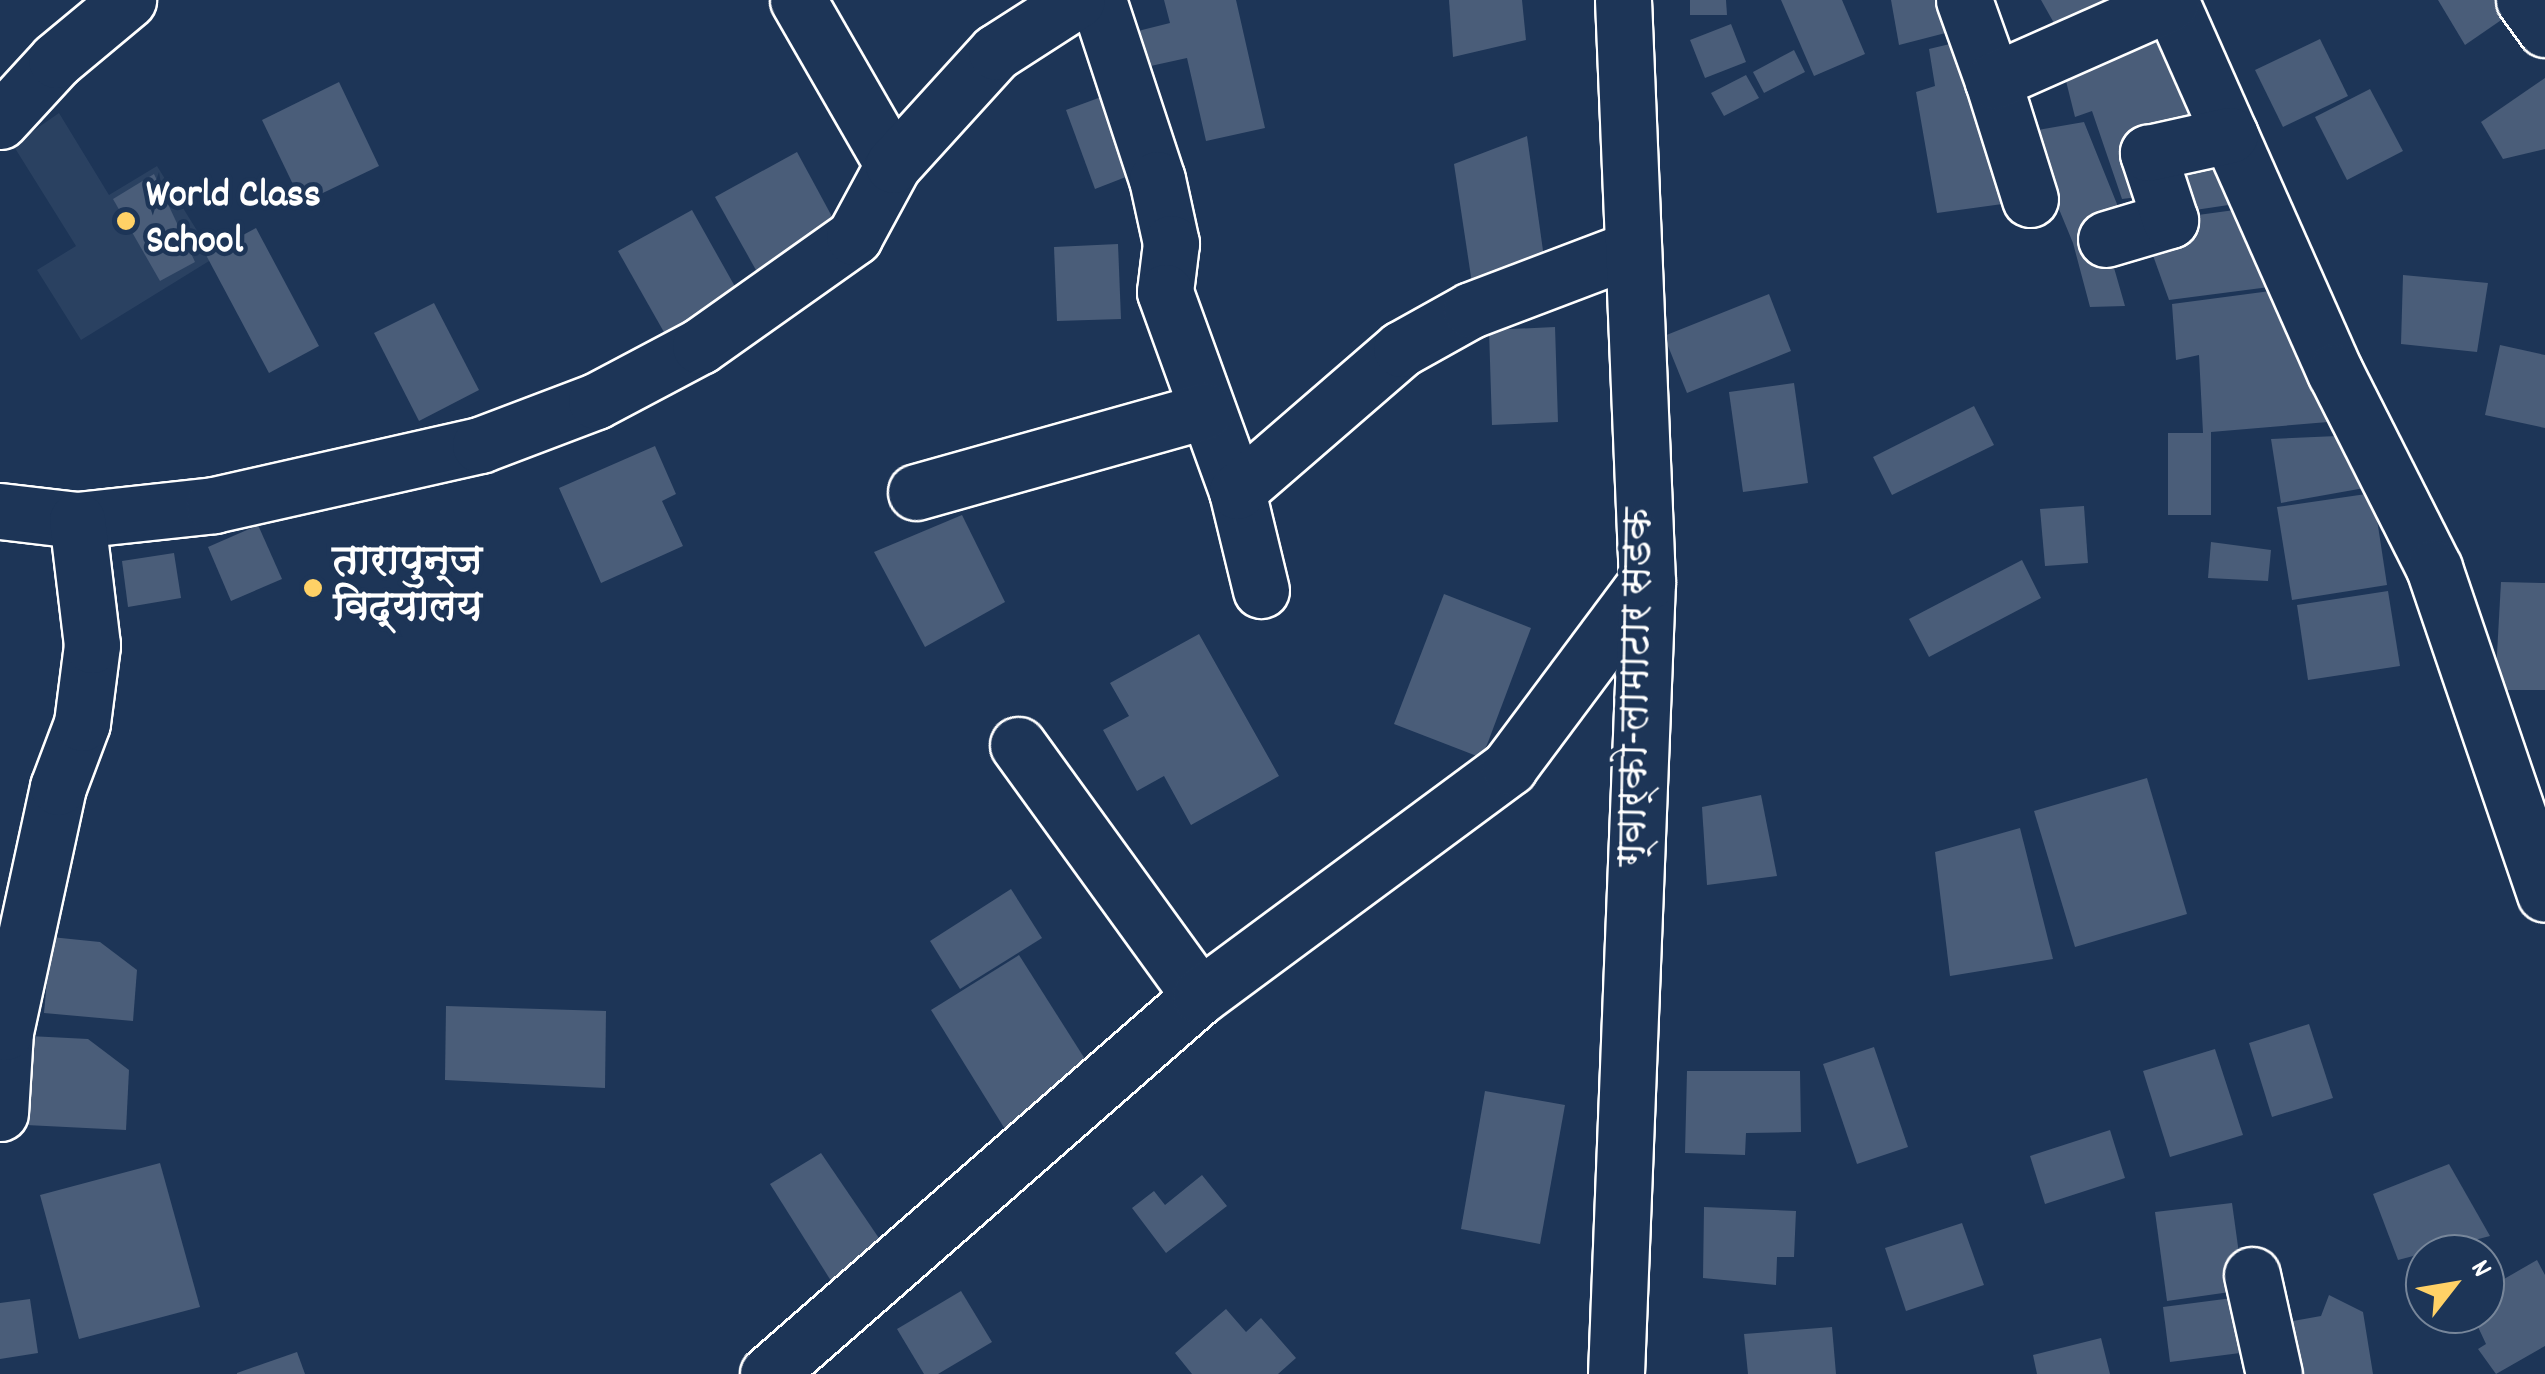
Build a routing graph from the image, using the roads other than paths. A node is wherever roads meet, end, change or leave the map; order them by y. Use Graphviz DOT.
graph roads {
  1 [pos="128,0"];
  2 [pos="798,0"];
  3 [pos="1624,0"];
  4 [pos="1964,0"];
  5 [pos="2524,0"];
  6 [pos="2170,1"];
  7 [pos="1076,2"];
  8 [pos="2545,29"];
  9 [pos="1993,81"];
  10 [pos="0,121"];
  11 [pos="2230,135"];
  12 [pos="893,165"];
  13 [pos="2030,199"];
  14 [pos="2120,236"];
  15 [pos="1629,250"];
  16 [pos="1205,410"];
  17 [pos="1238,490"];
  18 [pos="916,492"];
  19 [pos="0,511"];
  20 [pos="77,520"];
  21 [pos="1647,582"];
  22 [pos="1261,590"];
  23 [pos="1018,745"];
  24 [pos="2545,894"];
  25 [pos="1200,996"];
  26 [pos="0,1109"];
  27 [pos="2252,1275"];
  28 [pos="768,1374"];
  29 [pos="1616,1374"];
  30 [pos="2274,1374"];
  1 -- 10 [label="street"];
  2 -- 12 [label="street"];
  3 -- 15 [label="street, ग्वार्को-लामाटार सडक"];
  4 -- 9 [label="street"];
  5 -- 8 [label="street"];
  6 -- 9 [label="street"];
  6 -- 11 [label="street"];
  7 -- 12 [label="street"];
  7 -- 16 [label="street"];
  9 -- 13 [label="street"];
  11 -- 14 [label="street"];
  11 -- 24 [label="street"];
  12 -- 20 [label="street"];
  15 -- 17 [label="street"];
  15 -- 21 [label="street, ग्वार्को-लामाटार सडक"];
  16 -- 17 [label="street"];
  16 -- 18 [label="street"];
  17 -- 22 [label="street"];
  19 -- 20 [label="street"];
  20 -- 26 [label="street"];
  21 -- 25 [label="street"];
  21 -- 29 [label="street, ग्वार्को-लामाटार सडक"];
  23 -- 25 [label="street"];
  25 -- 28 [label="street"];
  27 -- 30 [label="street"];
}
